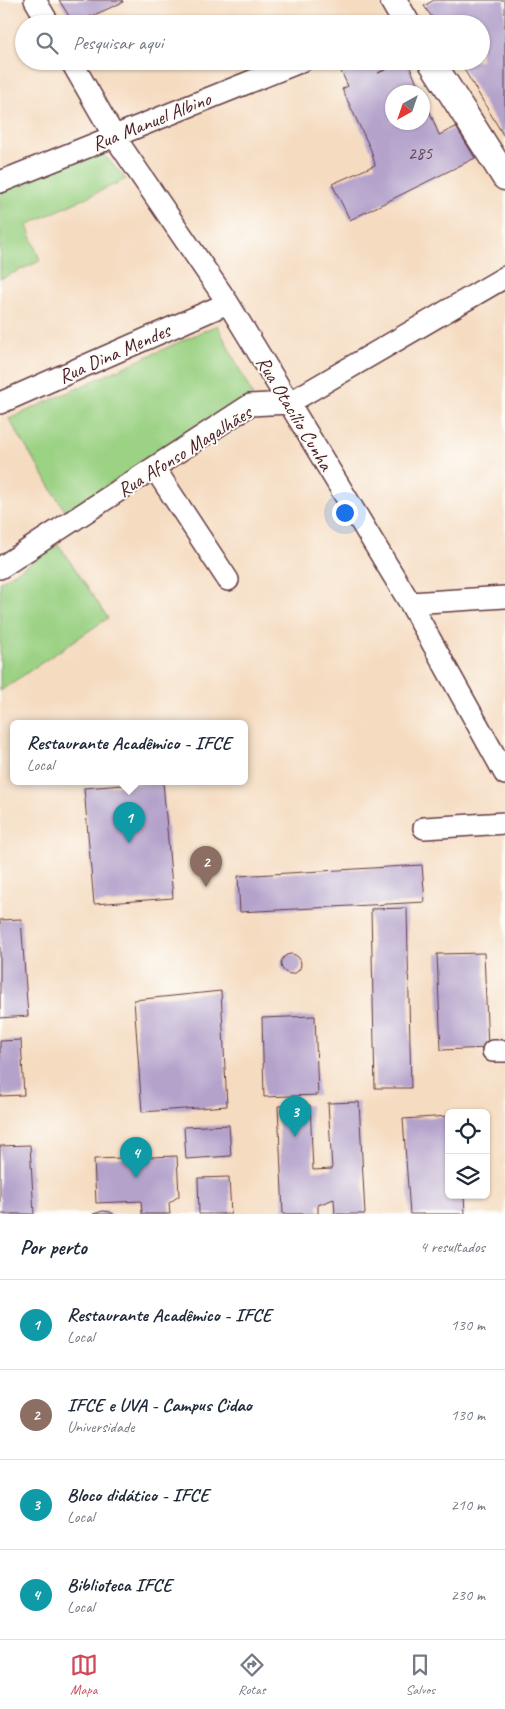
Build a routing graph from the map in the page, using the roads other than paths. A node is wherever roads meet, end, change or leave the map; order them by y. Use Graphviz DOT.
graph roads {
  1 [pos="36,0"];
  2 [pos="44,15"];
  3 [pos="76,70"];
  4 [pos="279,70"];
  5 [pos="437,70"];
  6 [pos="114,136"];
  7 [pos="505,177"];
  8 [pos="0,182"];
  9 [pos="505,277"];
  10 [pos="228,303"];
  11 [pos="289,402"];
  12 [pos="0,403"];
  13 [pos="155,469"];
  14 [pos="0,568"];
  15 [pos="228,580"];
  16 [pos="505,597"];
  17 [pos="410,603"];
  18 [pos="505,774"];
  19 [pos="505,823"];
  20 [pos="424,828"];
  1 -- 2 [label="street"];
  3 -- 6 [label="street, Rua Otacílio Cunha"];
  4 -- 6 [label="street, Rua Manuel Albino"];
  5 -- 7 [label="street"];
  6 -- 8 [label="street, Rua Manuel Albino"];
  6 -- 10 [label="street, Rua Otacílio Cunha"];
  9 -- 11 [label="street, Rua Afonso Magalhães"];
  10 -- 11 [label="street, Rua Otacílio Cunha"];
  10 -- 12 [label="street, Rua Dina Mendes"];
  11 -- 13 [label="street, Rua Afonso Magalhães"];
  11 -- 17 [label="street, Rua Otacílio Cunha"];
  13 -- 14 [label="street, Rua Afonso Magalhães"];
  13 -- 15 [label="street"];
  16 -- 17 [label="street"];
  17 -- 18 [label="street, Rua Otacílio Cunha"];
  19 -- 20 [label="street"];
}
